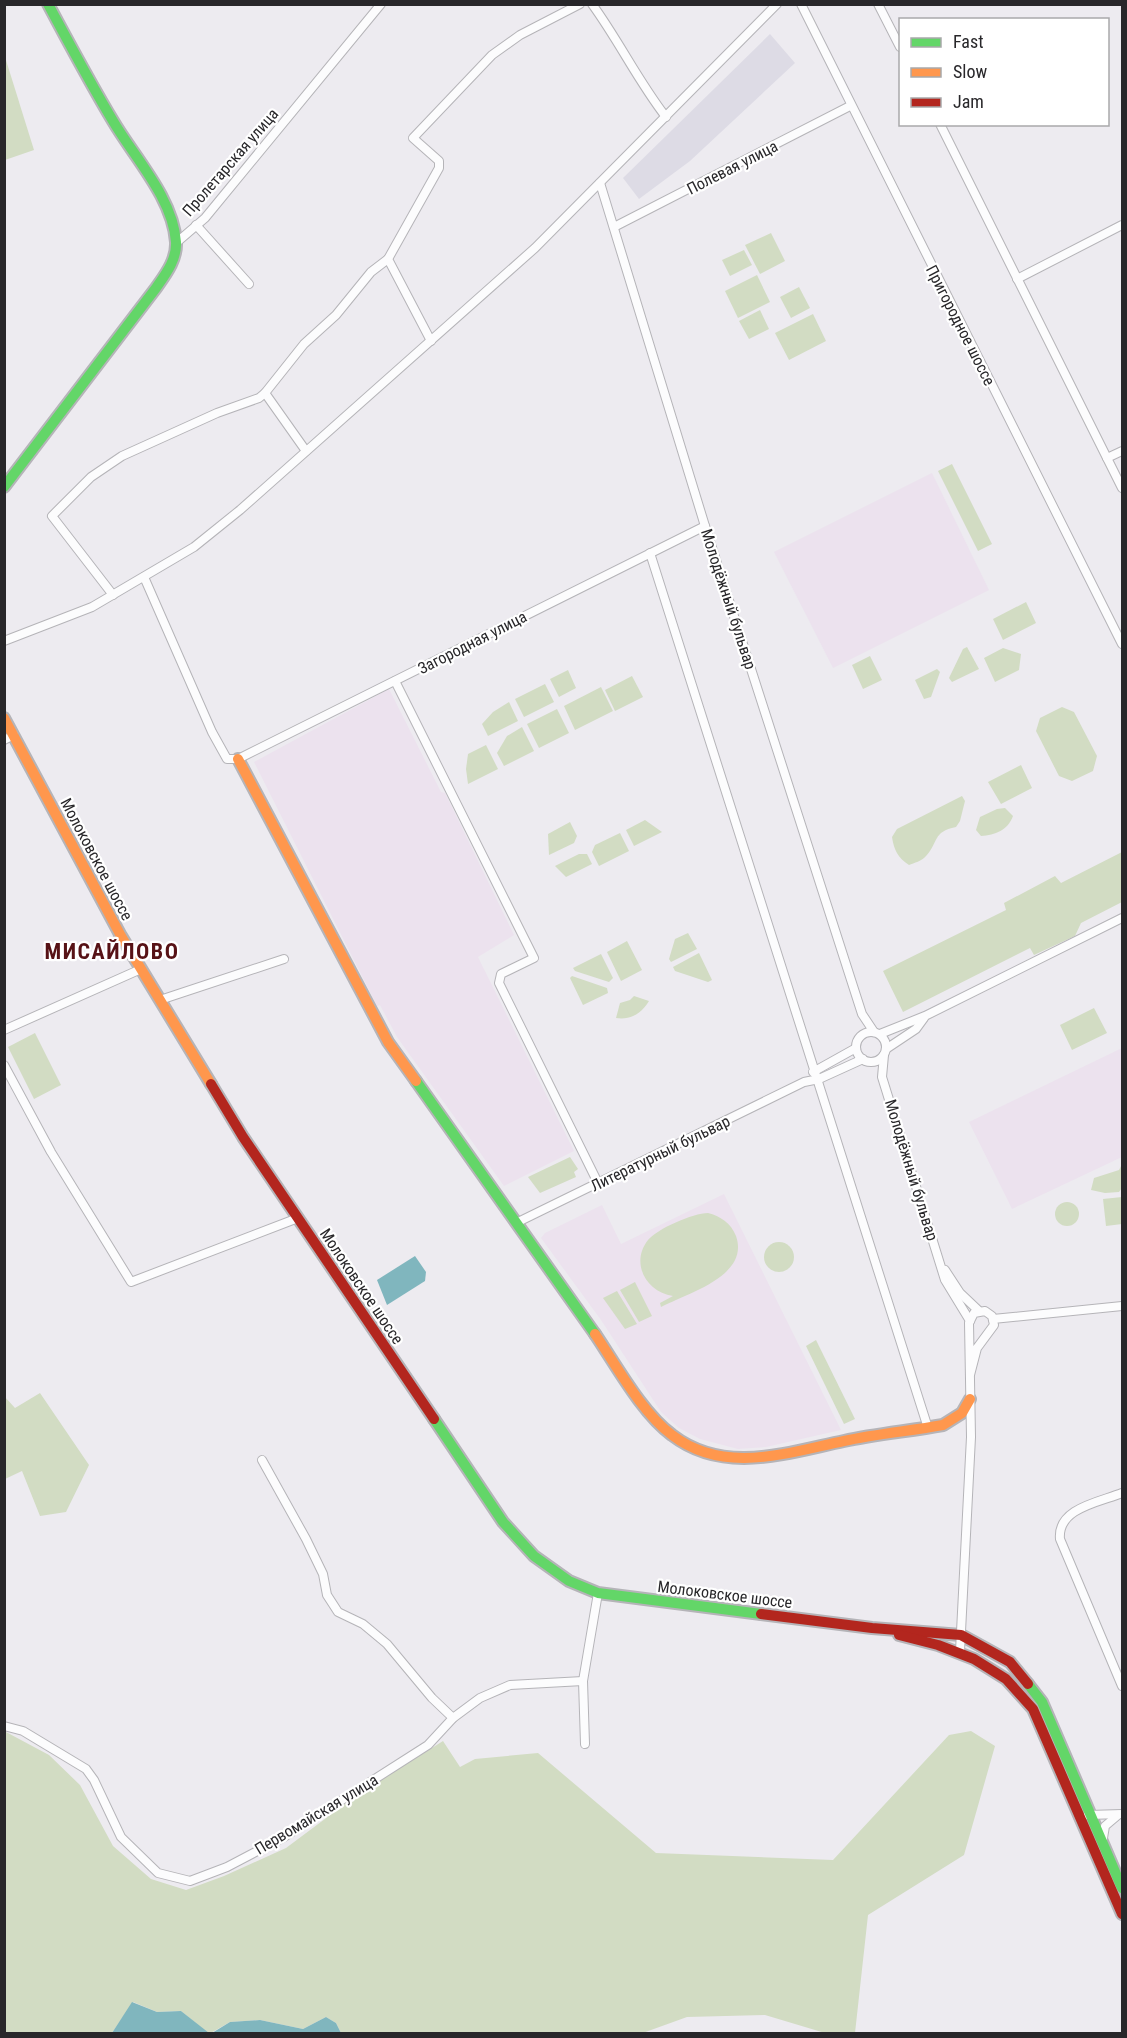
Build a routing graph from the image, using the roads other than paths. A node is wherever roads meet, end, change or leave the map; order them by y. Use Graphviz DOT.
graph roads {
  1 [pos="48,4"];
  2 [pos="381,4"];
  3 [pos="580,4"];
  4 [pos="592,4"];
  5 [pos="777,4"];
  6 [pos="801,4"];
  7 [pos="879,4"];
  8 [pos="899,45"];
  9 [pos="850,106"];
  10 [pos="666,117"];
  11 [pos="941,126"];
  12 [pos="600,183"];
  13 [pos="196,225"];
  14 [pos="1122,225"];
  15 [pos="614,227"];
  16 [pos="176,243"];
  17 [pos="388,259"];
  18 [pos="1017,279"];
  19 [pos="249,284"];
  20 [pos="431,341"];
  21 [pos="265,393"];
  22 [pos="306,451"];
  23 [pos="1122,451"];
  24 [pos="1107,458"];
  25 [pos="4,487"];
  26 [pos="1122,488"];
  27 [pos="705,526"];
  28 [pos="650,553"];
  29 [pos="144,577"];
  30 [pos="113,595"];
  31 [pos="4,641"];
  32 [pos="1122,644"];
  33 [pos="395,681"];
  34 [pos="4,718"];
  35 [pos="9,738"];
  36 [pos="238,759"];
  37 [pos="1122,918"];
  38 [pos="284,959"];
  39 [pos="141,969"];
  40 [pos="160,1000"];
  41 [pos="862,1014"];
  42 [pos="925,1016"];
  43 [pos="4,1030"];
  44 [pos="877,1033"];
  45 [pos="861,1036"];
  46 [pos="856,1048"];
  47 [pos="885,1052"];
  48 [pos="866,1060"];
  49 [pos="4,1065"];
  50 [pos="816,1069"];
  51 [pos="882,1077"];
  52 [pos="819,1078"];
  53 [pos="804,1082"];
  54 [pos="598,1183"];
  55 [pos="298,1218"];
  56 [pos="516,1223"];
  57 [pos="940,1264"];
  58 [pos="1122,1306"];
  59 [pos="979,1311"];
  60 [pos="993,1319"];
  61 [pos="970,1323"];
  62 [pos="985,1335"];
  63 [pos="970,1375"];
  64 [pos="970,1399"];
  65 [pos="928,1428"];
  66 [pos="262,1460"];
  67 [pos="1122,1493"];
  68 [pos="598,1593"];
  69 [pos="872,1628"];
  70 [pos="961,1635"];
  71 [pos="960,1651"];
  72 [pos="583,1681"];
  73 [pos="1122,1686"];
  74 [pos="453,1718"];
  75 [pos="4,1726"];
  76 [pos="585,1744"];
  77 [pos="1121,1814"];
  78 [pos="1086,1816"];
  79 [pos="1103,1843"];
  80 [pos="1122,1888"];
  81 [pos="1122,1914"];
  1 -- 16 [label="main road"];
  2 -- 13 [label="street, Пролетарская улица"];
  3 -- 17 [label="street"];
  4 -- 10 [label="street"];
  5 -- 10 [label="street"];
  6 -- 9 [label="street, Пригородное шоссе"];
  7 -- 8 [label="street"];
  9 -- 15 [label="street, Полевая улица"];
  9 -- 32 [label="street, Пригородное шоссе"];
  10 -- 12 [label="street"];
  11 -- 18 [label="street"];
  12 -- 15 [label="street, Молодёжный бульвар"];
  12 -- 20 [label="street"];
  13 -- 16 [label="street, Пролетарская улица"];
  13 -- 19 [label="street"];
  14 -- 18 [label="street"];
  15 -- 27 [label="street, Молодёжный бульвар"];
  16 -- 25 [label="main road"];
  17 -- 20 [label="street"];
  17 -- 21 [label="street"];
  18 -- 24 [label="street"];
  20 -- 22 [label="street"];
  21 -- 22 [label="street"];
  21 -- 30 [label="street"];
  22 -- 29 [label="street"];
  23 -- 24 [label="street"];
  24 -- 26 [label="street"];
  27 -- 28 [label="street, Загородная улица"];
  27 -- 41 [label="street, Молодёжный бульвар"];
  28 -- 33 [label="street, Загородная улица"];
  28 -- 50 [label="street"];
  29 -- 30 [label="street"];
  29 -- 36 [label="street"];
  30 -- 31 [label="street"];
  33 -- 36 [label="street, Загородная улица"];
  33 -- 54 [label="street"];
  34 -- 35 [label="main road, Молоковское шоссе"];
  35 -- 39 [label="main road, Молоковское шоссе"];
  36 -- 56 [label="main road"];
  37 -- 42 [label="street"];
  38 -- 40 [label="street"];
  39 -- 40 [label="main road, Молоковское шоссе"];
  39 -- 43 [label="street"];
  40 -- 55 [label="main road, Молоковское шоссе"];
  41 -- 44 [label="street, Молодёжный бульвар"];
  41 -- 45 [label="street, Молодёжный бульвар"];
  42 -- 44 [label="street"];
  42 -- 47 [label="street"];
  44 -- 45 [label="street"];
  44 -- 47 [label="street"];
  45 -- 46 [label="street"];
  46 -- 48 [label="street"];
  46 -- 50 [label="street, Литературный бульвар"];
  47 -- 48 [label="street"];
  47 -- 51 [label="street, Молодёжный бульвар"];
  48 -- 51 [label="street, Молодёжный бульвар"];
  48 -- 52 [label="street, Литературный бульвар"];
  49 -- 55 [label="street"];
  50 -- 52 [label="street"];
  50 -- 53 [label="street, Литературный бульвар"];
  51 -- 57 [label="street, Молодёжный бульвар"];
  52 -- 53 [label="street, Литературный бульвар"];
  52 -- 65 [label="street"];
  53 -- 54 [label="street, Литературный бульвар"];
  54 -- 56 [label="street, Литературный бульвар"];
  55 -- 68 [label="main road, Молоковское шоссе"];
  56 -- 65 [label="main road"];
  57 -- 59 [label="street, Молодёжный бульвар"];
  57 -- 61 [label="street, Молодёжный бульвар"];
  58 -- 60 [label="street"];
  59 -- 60 [label="street"];
  59 -- 61 [label="street"];
  60 -- 62 [label="street"];
  61 -- 62 [label="street"];
  61 -- 63 [label="street"];
  62 -- 63 [label="street"];
  63 -- 64 [label="street"];
  64 -- 65 [label="main road"];
  64 -- 70 [label="street"];
  66 -- 74 [label="street"];
  67 -- 73 [label="street"];
  68 -- 69 [label="main road, Молоковское шоссе"];
  68 -- 72 [label="street"];
  69 -- 70 [label="main road, Молоковское шоссе"];
  69 -- 71 [label="main road, Молоковское шоссе"];
  70 -- 71 [label="street"];
  70 -- 78 [label="main road, Молоковское шоссе"];
  71 -- 78 [label="main road, Молоковское шоссе"];
  72 -- 74 [label="street, Первомайская улица"];
  72 -- 76 [label="street"];
  74 -- 75 [label="street, Первомайская улица"];
  77 -- 78 [label="street"];
  77 -- 79 [label="street"];
  78 -- 79 [label="main road"];
  78 -- 81 [label="main road"];
  79 -- 80 [label="main road"];
}
